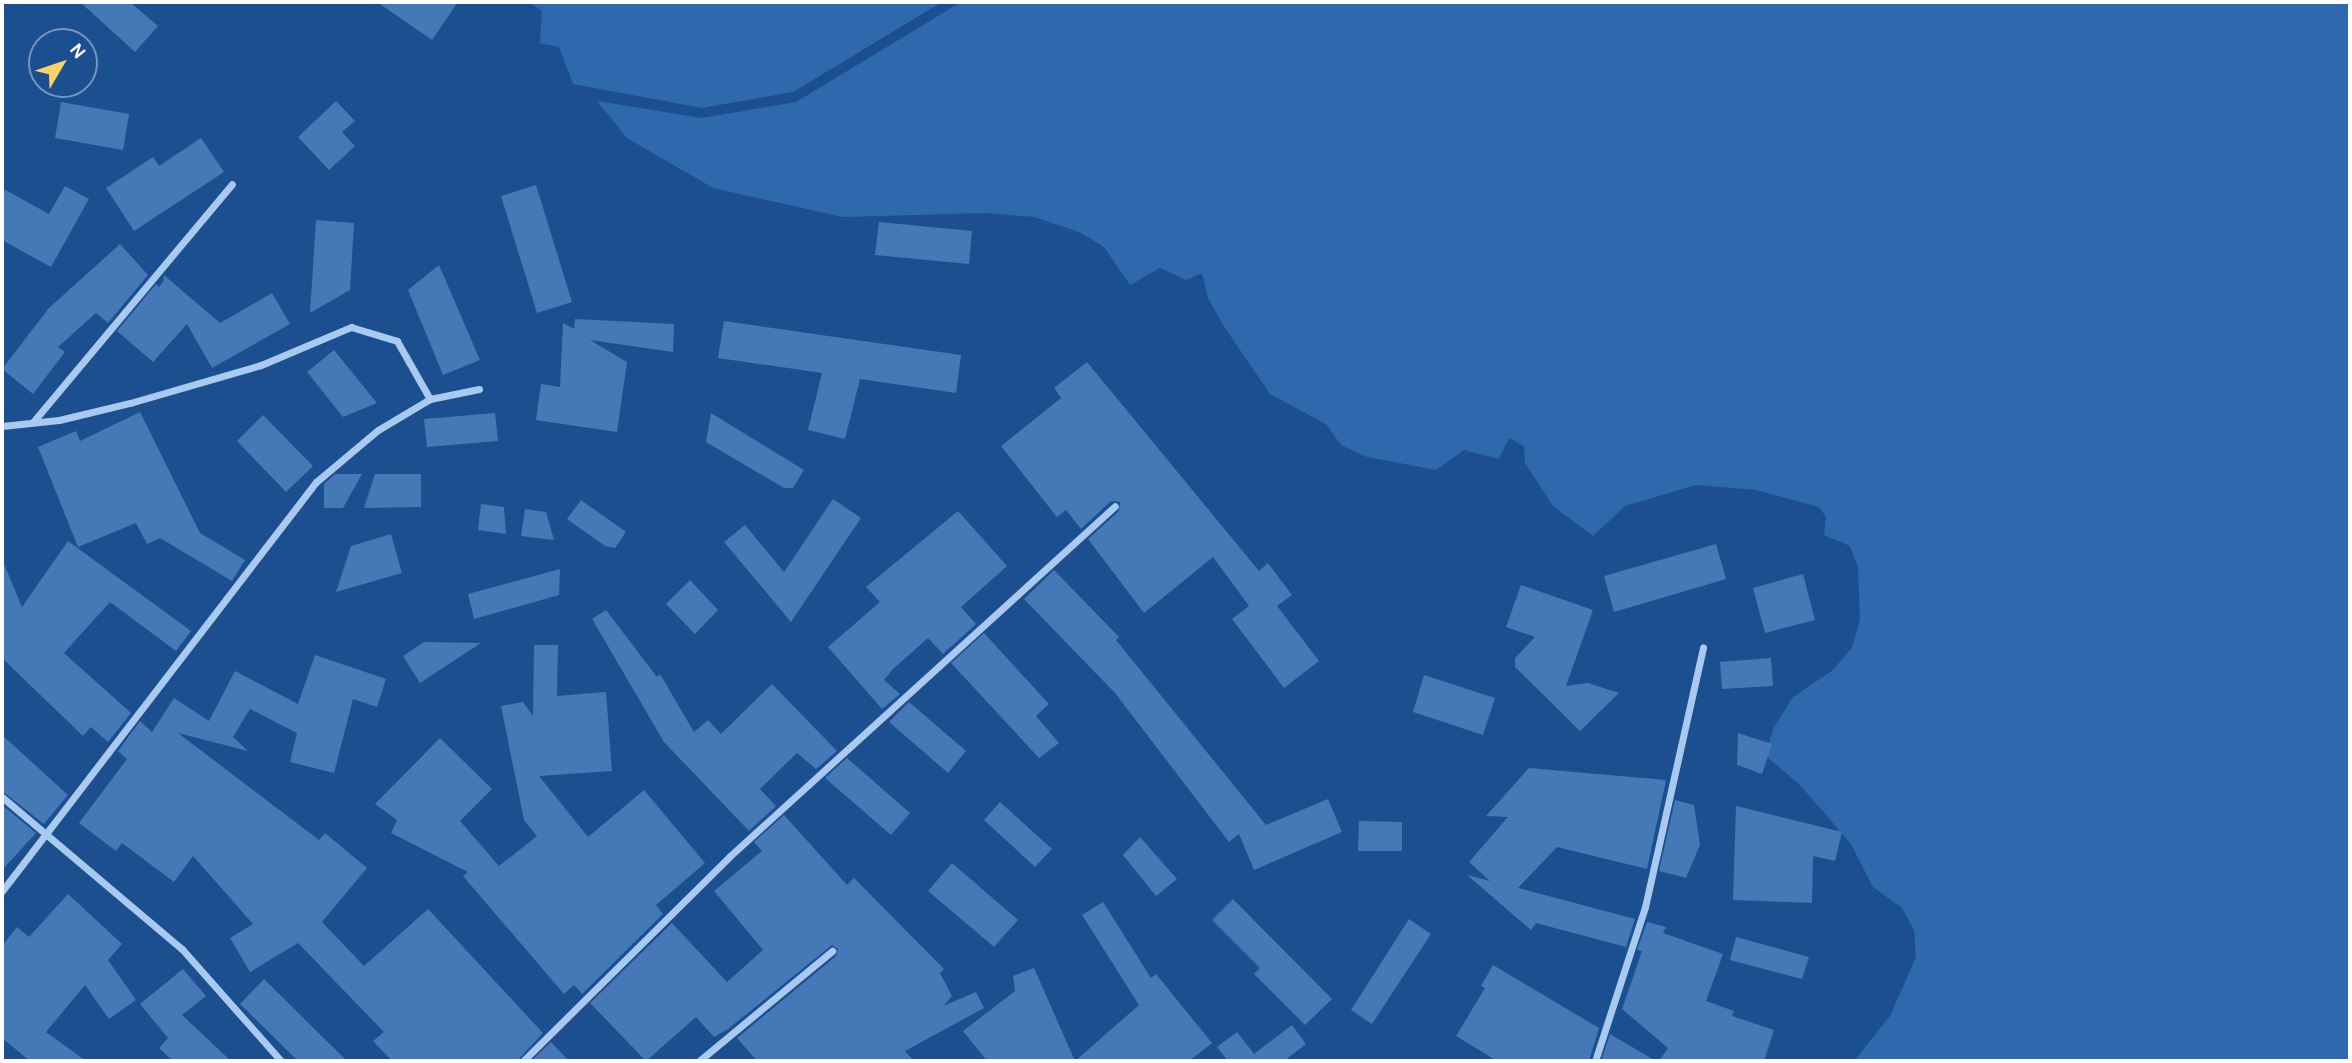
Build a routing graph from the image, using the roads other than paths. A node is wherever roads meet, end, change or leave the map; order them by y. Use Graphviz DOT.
graph roads {
  1 [pos="232,184"];
  2 [pos="479,389"];
  3 [pos="430,399"];
  4 [pos="33,423"];
  5 [pos="2,426"];
  6 [pos="1115,506"];
  7 [pos="1703,647"];
  8 [pos="2,797"];
  9 [pos="48,836"];
  10 [pos="2,891"];
  11 [pos="832,950"];
  12 [pos="281,1061"];
  13 [pos="523,1061"];
  14 [pos="699,1061"];
  15 [pos="1595,1061"];
  1 -- 4 [label="street"];
  2 -- 3 [label="street"];
  3 -- 4 [label="street"];
  3 -- 9 [label="street"];
  4 -- 5 [label="street"];
  6 -- 13 [label="street"];
  7 -- 15 [label="street"];
  8 -- 9 [label="street"];
  9 -- 10 [label="street"];
  9 -- 12 [label="street"];
  11 -- 14 [label="street"];
}
